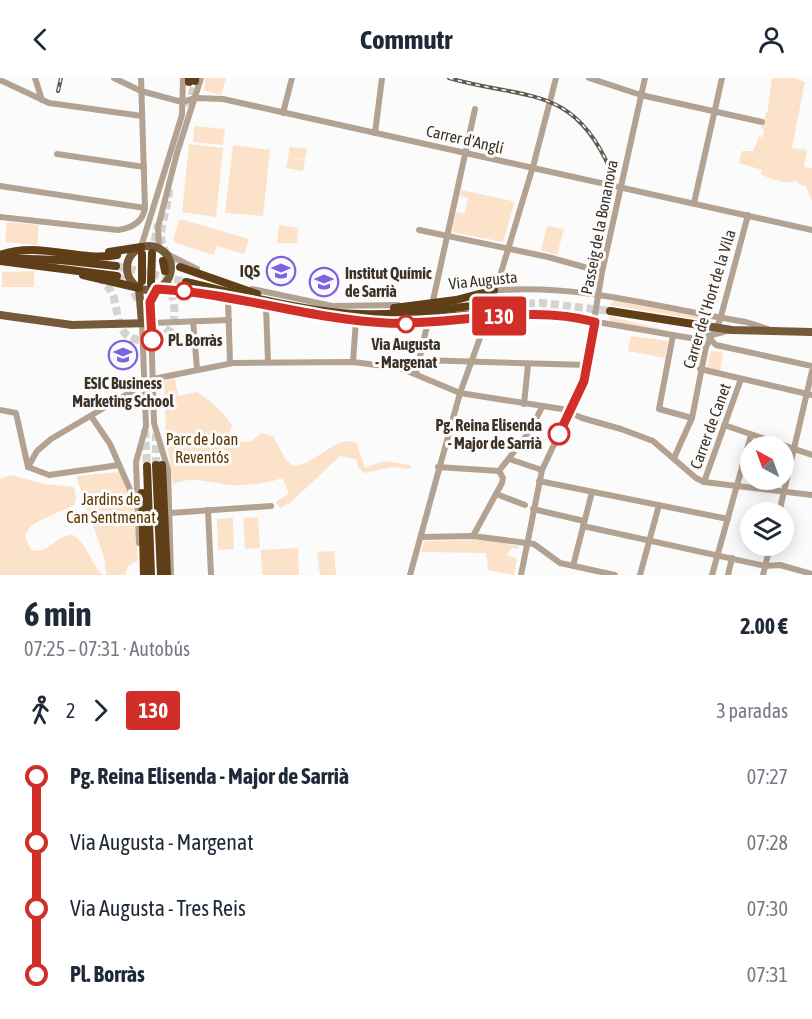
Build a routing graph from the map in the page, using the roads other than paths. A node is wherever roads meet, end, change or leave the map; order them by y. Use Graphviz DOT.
graph roads {
  1 [pos="35,78"];
  2 [pos="114,78"];
  3 [pos="141,78"];
  4 [pos="292,78"];
  5 [pos="382,78"];
  6 [pos="589,78"];
  7 [pos="645,78"];
  8 [pos="722,78"];
  9 [pos="192,79"];
  10 [pos="0,80"];
  11 [pos="555,81"];
  12 [pos="141,91"];
  13 [pos="641,95"];
  14 [pos="196,98"];
  15 [pos="43,101"];
  16 [pos="182,102"];
  17 [pos="475,109"];
  18 [pos="714,111"];
  19 [pos="283,113"];
  20 [pos="142,116"];
  21 [pos="762,122"];
  22 [pos="375,133"];
  23 [pos="464,152"];
  24 [pos="57,154"];
  25 [pos="144,167"];
  26 [pos="531,168"];
  27 [pos="0,186"];
  28 [pos="621,186"];
  29 [pos="694,203"];
  30 [pos="145,208"];
  31 [pos="748,215"];
  32 [pos="0,217"];
  33 [pos="419,230"];
  34 [pos="812,230"];
  35 [pos="447,236"];
  36 [pos="507,249"];
  37 [pos="60,251"];
  38 [pos="154,253"];
  39 [pos="117,255"];
  40 [pos="0,258"];
  41 [pos="30,265"];
  42 [pos="116,266"];
  43 [pos="180,267"];
  44 [pos="86,271"];
  45 [pos="165,271"];
  46 [pos="602,272"];
  47 [pos="95,275"];
  48 [pos="117,276"];
  49 [pos="186,282"];
  50 [pos="140,284"];
  51 [pos="154,286"];
  52 [pos="494,290"];
  53 [pos="599,294"];
  54 [pos="228,299"];
  55 [pos="433,301"];
  56 [pos="270,304"];
  57 [pos="479,305"];
  58 [pos="610,311"];
  59 [pos="370,314"];
  60 [pos="0,315"];
  61 [pos="488,316"];
  62 [pos="721,317"];
  63 [pos="229,320"];
  64 [pos="356,320"];
  65 [pos="194,321"];
  66 [pos="428,322"];
  67 [pos="595,322"];
  68 [pos="146,323"];
  69 [pos="706,326"];
  70 [pos="716,328"];
  71 [pos="732,330"];
  72 [pos="774,332"];
  73 [pos="812,334"];
  74 [pos="673,335"];
  75 [pos="711,338"];
  76 [pos="420,360"];
  77 [pos="268,361"];
  78 [pos="353,362"];
  79 [pos="230,363"];
  80 [pos="471,363"];
  81 [pos="528,365"];
  82 [pos="587,365"];
  83 [pos="812,368"];
  84 [pos="197,369"];
  85 [pos="700,369"];
  86 [pos="416,374"];
  87 [pos="153,379"];
  88 [pos="741,379"];
  89 [pos="144,383"];
  90 [pos="460,393"];
  91 [pos="809,394"];
  92 [pos="524,404"];
  93 [pos="542,407"];
  94 [pos="0,410"];
  95 [pos="570,413"];
  96 [pos="91,416"];
  97 [pos="692,418"];
  98 [pos="724,425"];
  99 [pos="751,435"];
  100 [pos="754,436"];
  101 [pos="794,449"];
  102 [pos="812,455"];
  103 [pos="674,458"];
  104 [pos="509,459"];
  105 [pos="119,465"];
  106 [pos="152,465"];
  107 [pos="28,467"];
  108 [pos="438,467"];
  109 [pos="542,470"];
  110 [pos="499,471"];
  111 [pos="540,481"];
  112 [pos="704,482"];
  113 [pos="736,487"];
  114 [pos="592,492"];
  115 [pos="784,492"];
  116 [pos="496,494"];
  117 [pos="812,495"];
  118 [pos="781,502"];
  119 [pos="525,505"];
  120 [pos="658,505"];
  121 [pos="137,506"];
  122 [pos="271,506"];
  123 [pos="533,509"];
  124 [pos="208,510"];
  125 [pos="170,513"];
  126 [pos="728,519"];
  127 [pos="583,524"];
  128 [pos="473,536"];
  129 [pos="422,537"];
  130 [pos="649,540"];
  131 [pos="717,555"];
  132 [pos="768,556"];
  133 [pos="732,558"];
  134 [pos="573,566"];
  135 [pos="765,566"];
  136 [pos="601,574"];
  137 [pos="812,574"];
  138 [pos="143,575"];
  139 [pos="151,575"];
  140 [pos="161,575"];
  141 [pos="169,575"];
  142 [pos="211,575"];
  143 [pos="410,575"];
  144 [pos="521,575"];
  145 [pos="615,575"];
  146 [pos="640,575"];
  147 [pos="711,575"];
  148 [pos="728,575"];
  149 [pos="763,575"];
  1 -- 15 [label="street"];
  2 -- 12 [label="street"];
  3 -- 12 [label="street"];
  4 -- 19 [label="street"];
  5 -- 22 [label="street"];
  6 -- 13 [label="street"];
  7 -- 13 [label="street, Passeig de la Bonanova"];
  8 -- 18 [label="street"];
  9 -- 14 [label="street"];
  9 -- 16 [label="street"];
  10 -- 15 [label="street"];
  11 -- 26 [label="street"];
  12 -- 16 [label="street"];
  12 -- 20 [label="street"];
  13 -- 18 [label="street"];
  13 -- 28 [label="street, Passeig de la Bonanova"];
  14 -- 16 [label="street, Carrer d'Anglí"];
  14 -- 19 [label="street, Carrer d'Anglí"];
  14 -- 38 [label="street"];
  15 -- 20 [label="street"];
  16 -- 38 [label="street"];
  17 -- 23 [label="street"];
  18 -- 21 [label="street"];
  18 -- 29 [label="street"];
  19 -- 22 [label="street, Carrer d'Anglí"];
  20 -- 25 [label="street"];
  22 -- 23 [label="street, Carrer d'Anglí"];
  23 -- 26 [label="street, Carrer d'Anglí"];
  23 -- 35 [label="street"];
  24 -- 25 [label="street"];
  25 -- 30 [label="street"];
  26 -- 28 [label="street, Carrer d'Anglí"];
  26 -- 36 [label="street"];
  27 -- 30 [label="street"];
  28 -- 29 [label="street, Carrer d'Anglí"];
  28 -- 46 [label="street, Passeig de la Bonanova"];
  29 -- 31 [label="street, Carrer d'Anglí"];
  30 -- 32 [label="street"];
  31 -- 34 [label="street, Carrer d'Anglí"];
  31 -- 62 [label="street, Carrer de l'Hort de la Vila"];
  33 -- 35 [label="street"];
  35 -- 36 [label="street"];
  35 -- 55 [label="street"];
  36 -- 46 [label="street"];
  36 -- 52 [label="street"];
  37 -- 38 [label="highway"];
  37 -- 39 [label="highway"];
  37 -- 40 [label="highway"];
  38 -- 45 [label="highway"];
  38 -- 50 [label="highway"];
  38 -- 50 [label="main road"];
  38 -- 51 [label="highway"];
  38 -- 51 [label="main road"];
  38 -- 55 [label="street, Via Augusta"];
  40 -- 41 [label="highway"];
  40 -- 42 [label="highway"];
  41 -- 44 [label="highway"];
  41 -- 50 [label="highway"];
  43 -- 56 [label="highway"];
  44 -- 47 [label="highway"];
  44 -- 48 [label="highway"];
  46 -- 53 [label="street, Passeig de la Bonanova"];
  49 -- 56 [label="highway"];
  50 -- 51 [label="main road"];
  50 -- 68 [label="main road"];
  51 -- 54 [label="street, Via Augusta"];
  51 -- 68 [label="main road"];
  52 -- 53 [label="street, Via Augusta"];
  52 -- 55 [label="street, Via Augusta"];
  52 -- 59 [label="highway"];
  52 -- 61 [label="street"];
  53 -- 62 [label="street, Via Augusta"];
  53 -- 67 [label="street, Passeig de la Bonanova"];
  54 -- 56 [label="street, Via Augusta"];
  54 -- 63 [label="street"];
  55 -- 66 [label="street"];
  56 -- 59 [label="highway"];
  56 -- 64 [label="street, Via Augusta"];
  56 -- 77 [label="street"];
  57 -- 59 [label="highway"];
  58 -- 69 [label="highway"];
  59 -- 61 [label="highway"];
  60 -- 68 [label="main road"];
  61 -- 66 [label="street, Via Augusta"];
  61 -- 67 [label="street, Via Augusta"];
  61 -- 80 [label="street"];
  62 -- 70 [label="street, Carrer de l'Hort de la Vila"];
  62 -- 72 [label="street, Via Augusta"];
  63 -- 65 [label="street"];
  63 -- 79 [label="street"];
  64 -- 66 [label="street, Via Augusta"];
  64 -- 78 [label="street"];
  65 -- 68 [label="street"];
  65 -- 84 [label="street"];
  66 -- 76 [label="street"];
  67 -- 74 [label="street, Via Augusta"];
  67 -- 82 [label="street, Passeig de la Bonanova"];
  68 -- 87 [label="street"];
  68 -- 89 [label="street"];
  69 -- 70 [label="main road, Via Augusta"];
  70 -- 71 [label="main road, Via Augusta"];
  70 -- 75 [label="street, Carrer de l'Hort de la Vila"];
  71 -- 72 [label="main road, Via Augusta"];
  71 -- 75 [label="street, Via Augusta"];
  72 -- 73 [label="main road, Via Augusta"];
  74 -- 75 [label="street, Via Augusta"];
  74 -- 97 [label="street"];
  75 -- 83 [label="street"];
  75 -- 85 [label="street, Carrer de l'Hort de la Vila"];
  76 -- 80 [label="street"];
  76 -- 86 [label="street"];
  77 -- 78 [label="street"];
  77 -- 79 [label="street"];
  78 -- 86 [label="street"];
  79 -- 84 [label="street"];
  80 -- 81 [label="street"];
  80 -- 90 [label="street"];
  81 -- 82 [label="street"];
  81 -- 92 [label="street"];
  82 -- 95 [label="street, Passeig de la Bonanova"];
  83 -- 91 [label="street"];
  84 -- 87 [label="street"];
  85 -- 88 [label="street"];
  85 -- 97 [label="street, Carrer de l'Hort de la Vila"];
  86 -- 90 [label="street"];
  87 -- 89 [label="street"];
  87 -- 125 [label="street"];
  88 -- 91 [label="street"];
  88 -- 98 [label="street, Carrer de Canet"];
  89 -- 96 [label="street"];
  89 -- 121 [label="street"];
  90 -- 92 [label="street"];
  90 -- 108 [label="street"];
  91 -- 101 [label="street"];
  92 -- 93 [label="street"];
  93 -- 95 [label="street"];
  93 -- 104 [label="street"];
  94 -- 107 [label="street"];
  95 -- 103 [label="street"];
  95 -- 109 [label="street, Passeig de la Bonanova"];
  96 -- 105 [label="street"];
  96 -- 107 [label="street"];
  97 -- 103 [label="street, Carrer de l'Hort de la Vila"];
  98 -- 99 [label="street"];
  98 -- 112 [label="street, Carrer de Canet"];
  99 -- 100 [label="street"];
  99 -- 113 [label="street"];
  101 -- 102 [label="street"];
  103 -- 112 [label="street"];
  104 -- 109 [label="street"];
  104 -- 110 [label="street"];
  105 -- 107 [label="street"];
  105 -- 121 [label="street"];
  106 -- 138 [label="highway"];
  106 -- 139 [label="highway"];
  106 -- 140 [label="highway"];
  106 -- 141 [label="highway"];
  108 -- 110 [label="street"];
  108 -- 129 [label="street"];
  109 -- 111 [label="street, Passeig de la Bonanova"];
  110 -- 116 [label="street"];
  111 -- 114 [label="street"];
  111 -- 123 [label="street, Passeig de la Bonanova"];
  112 -- 113 [label="street"];
  113 -- 115 [label="street"];
  113 -- 126 [label="street"];
  114 -- 120 [label="street"];
  114 -- 127 [label="street"];
  115 -- 117 [label="street"];
  115 -- 118 [label="street"];
  116 -- 119 [label="street"];
  116 -- 128 [label="street"];
  120 -- 126 [label="street"];
  120 -- 130 [label="street"];
  121 -- 138 [label="street"];
  122 -- 124 [label="street"];
  123 -- 127 [label="street"];
  123 -- 144 [label="street, Passeig de la Bonanova"];
  124 -- 125 [label="street"];
  124 -- 142 [label="street"];
  125 -- 141 [label="street"];
  126 -- 131 [label="street"];
  127 -- 130 [label="street"];
  127 -- 134 [label="street"];
  128 -- 129 [label="street"];
  128 -- 134 [label="street"];
  129 -- 143 [label="street"];
  130 -- 131 [label="street"];
  130 -- 146 [label="street"];
  131 -- 133 [label="street"];
  131 -- 147 [label="street"];
  132 -- 135 [label="street"];
  133 -- 135 [label="street"];
  133 -- 148 [label="street"];
  134 -- 136 [label="street"];
  135 -- 137 [label="street"];
  135 -- 149 [label="street"];
  136 -- 145 [label="street"];
}
